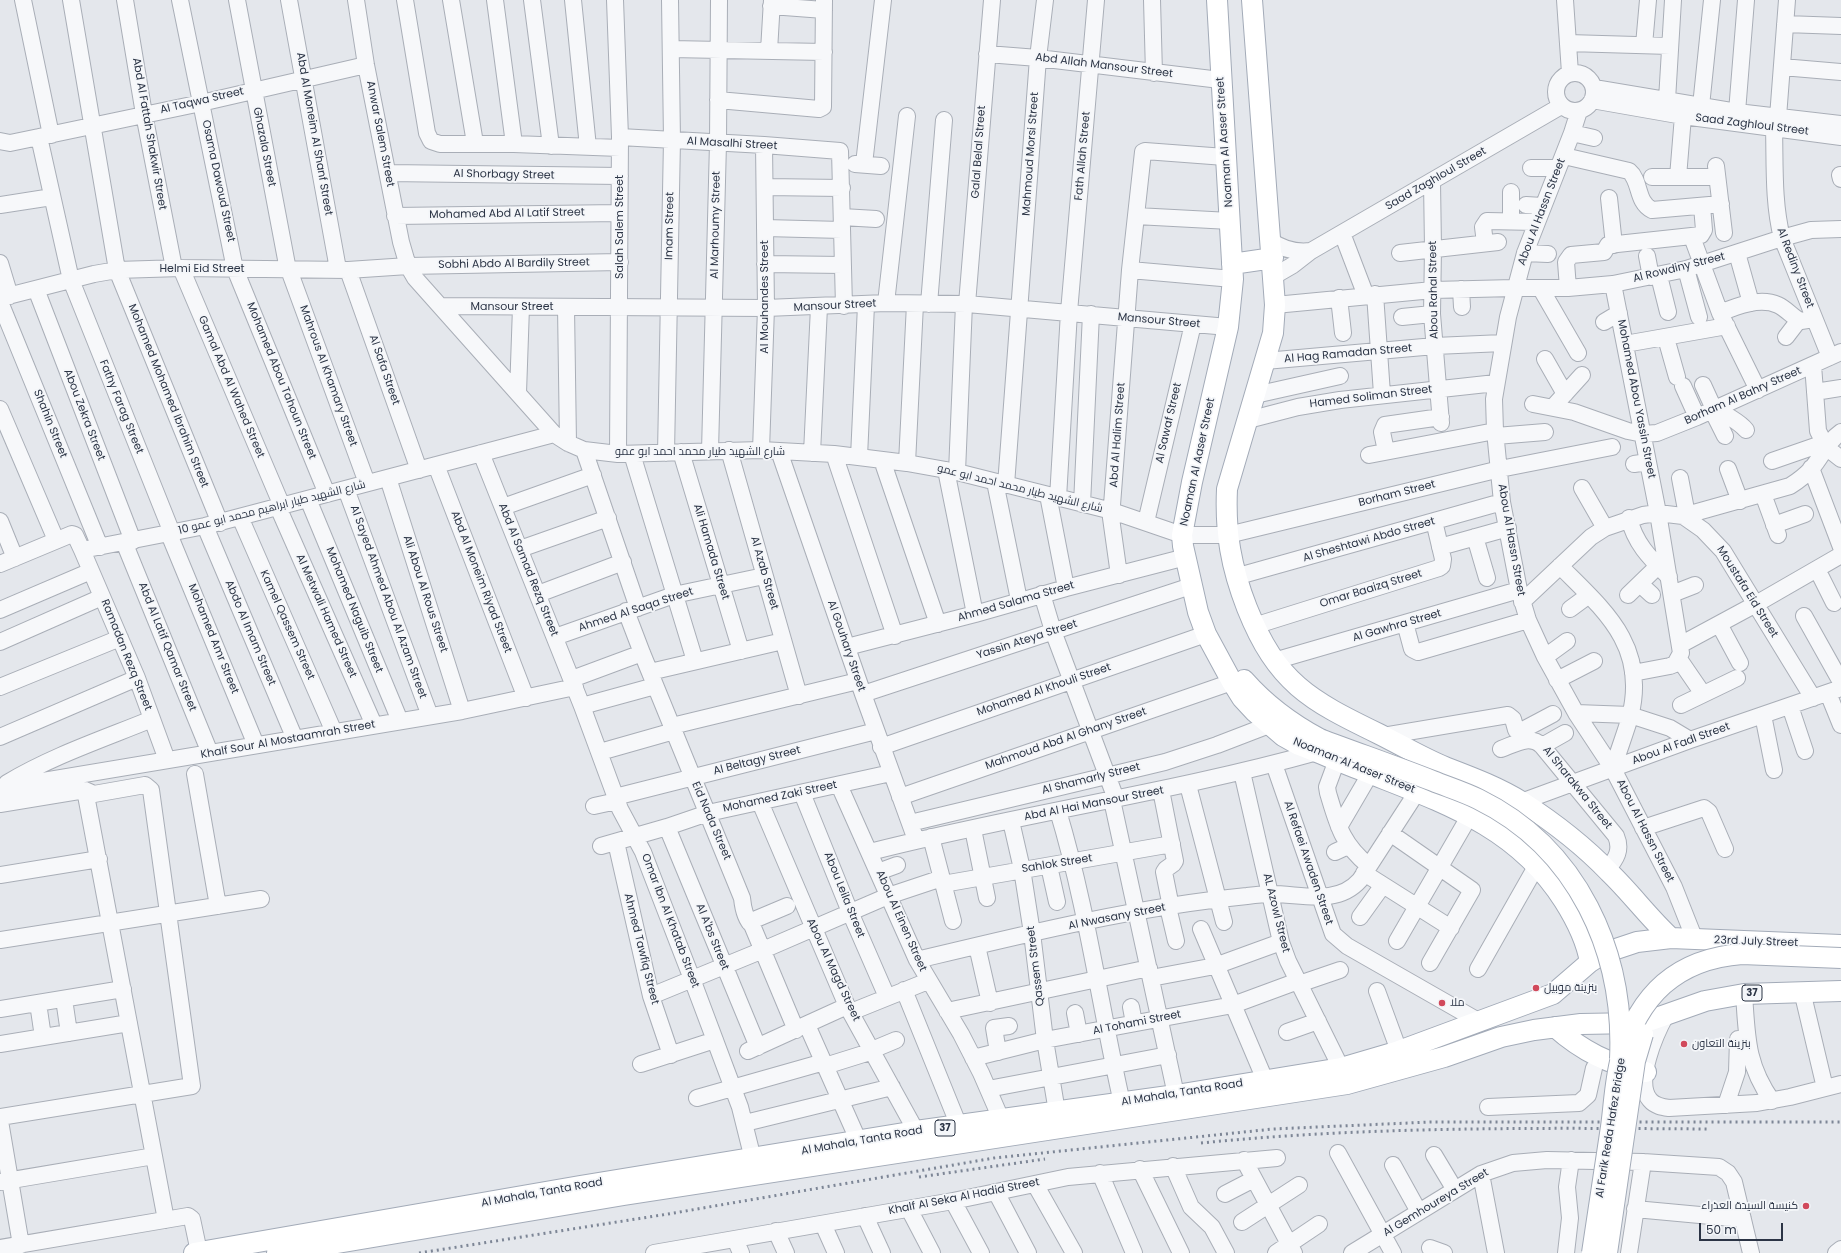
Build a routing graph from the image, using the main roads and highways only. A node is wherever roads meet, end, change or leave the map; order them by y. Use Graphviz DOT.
graph roads {
  1 [pos="1217,0"];
  2 [pos="1252,0"];
  3 [pos="1273,259"];
  4 [pos="1232,272"];
  5 [pos="1230,677"];
  6 [pos="1318,745"];
  7 [pos="1671,938"];
  8 [pos="1841,945"];
  9 [pos="1841,958"];
  10 [pos="1590,962"];
  11 [pos="1841,969"];
  12 [pos="1841,991"];
  13 [pos="1554,1027"];
  14 [pos="1620,1060"];
  15 [pos="1646,1072"];
  16 [pos="622,1187"];
  17 [pos="581,1194"];
  18 [pos="197,1253"];
  19 [pos="277,1253"];
  20 [pos="1592,1253"];
  21 [pos="1607,1253"];
  1 -- 4 [label="main road, Noaman Al Aaser Street"];
  2 -- 3 [label="main road"];
  3 -- 4 [label="main road"];
  3 -- 7 [label="main road"];
  4 -- 5 [label="main road, Noaman Al Aaser Street"];
  5 -- 6 [label="main road"];
  5 -- 6 [label="main road, Noaman Al Aaser Street"];
  6 -- 10 [label="main road, Noaman Al Aaser Street"];
  6 -- 14 [label="main road, bridge"];
  7 -- 8 [label="main road, 23rd July Street / 37"];
  7 -- 10 [label="main road, Al Mahala, Tanta Road / 37"];
  9 -- 14 [label="main road, Al Farik Reda Hafez Bridge, bridge"];
  10 -- 16 [label="main road, Al Mahala, Tanta Road / 37"];
  11 -- 21 [label="main road, Al Farik Reda Hafez Bridge, bridge"];
  12 -- 13 [label="main road, Al Mahala, Tanta Road / 37"];
  13 -- 15 [label="main road"];
  13 -- 16 [label="main road, Al Mahala, Tanta Road / 37"];
  14 -- 20 [label="main road, Al Farik Reda Hafez Bridge, bridge"];
  16 -- 17 [label="main road, Al Mahala, Tanta Road / 37"];
  17 -- 18 [label="main road, Al Mahala, Tanta Road / 37"];
  17 -- 19 [label="main road, Al Mahala, Tanta Road / 37"];
}
